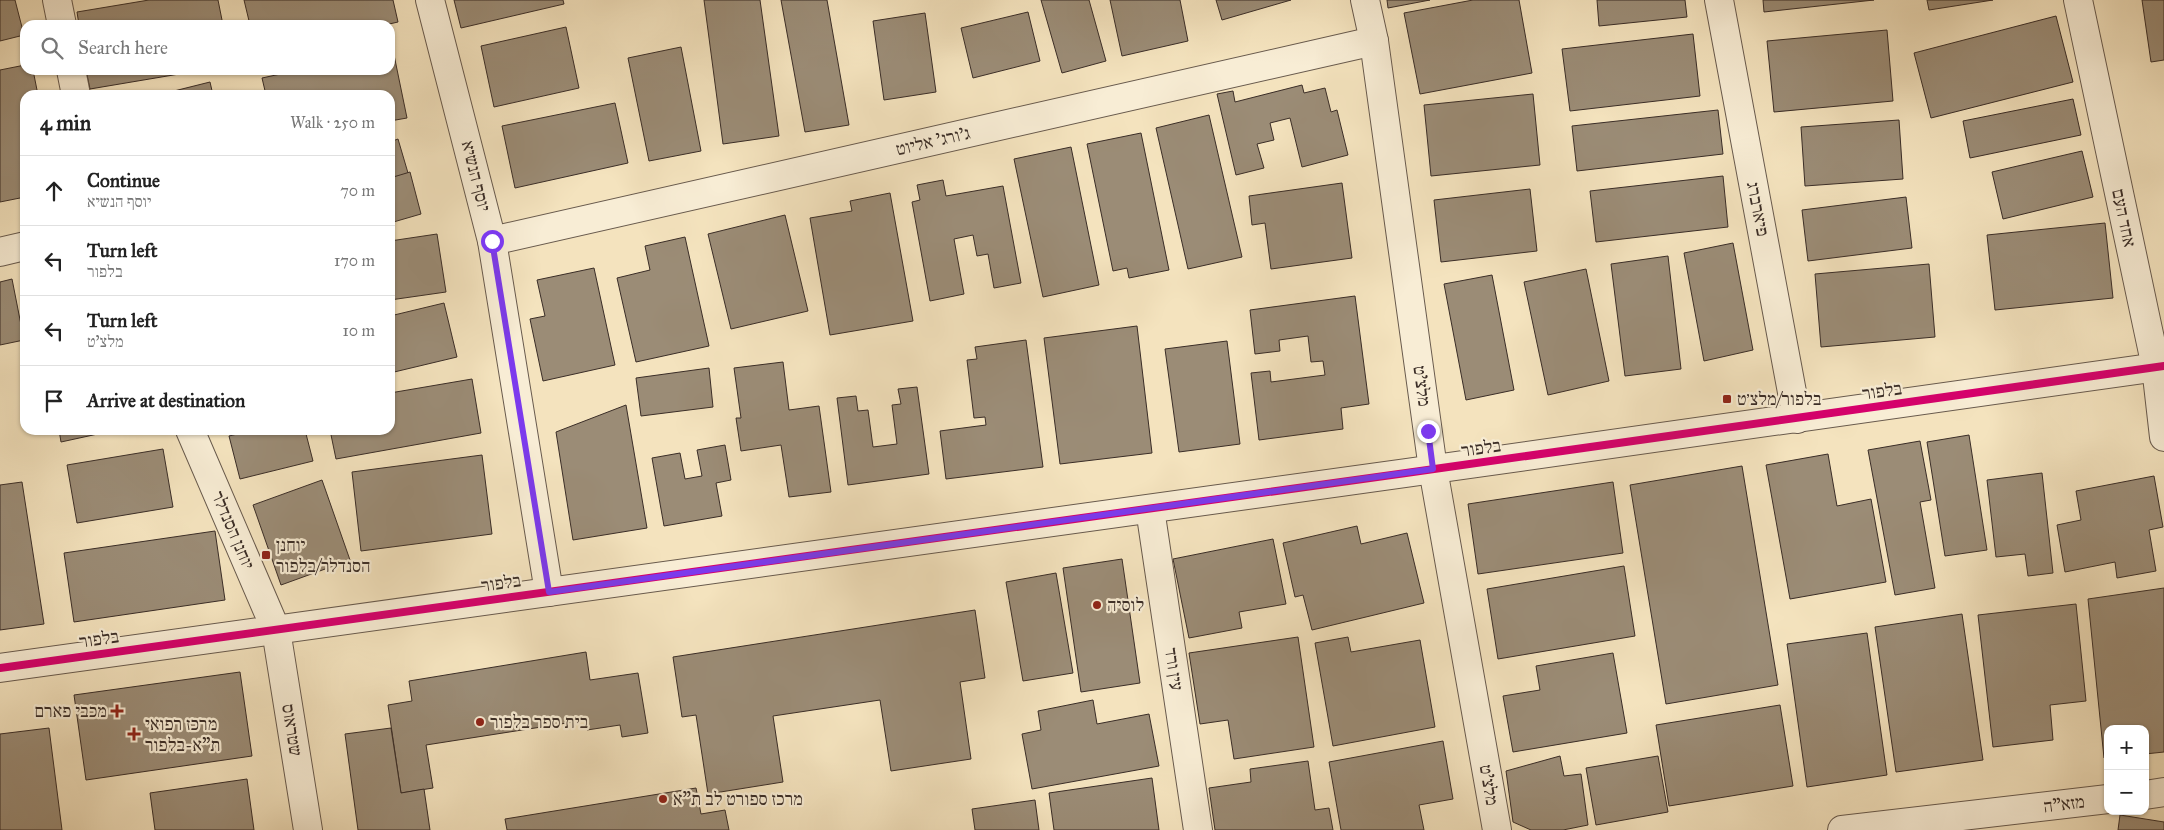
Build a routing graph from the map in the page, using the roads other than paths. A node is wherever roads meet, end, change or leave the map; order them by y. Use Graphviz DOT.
graph roads {
  1 [pos="57,0"];
  2 [pos="430,0"];
  3 [pos="1365,0"];
  4 [pos="1719,0"];
  5 [pos="2078,0"];
  6 [pos="61,20"];
  7 [pos="1374,41"];
  8 [pos="72,75"];
  9 [pos="75,90"];
  10 [pos="492,241"];
  11 [pos="20,247"];
  12 [pos="0,252"];
  13 [pos="2160,366"];
  14 [pos="1798,419"];
  15 [pos="192,435"];
  16 [pos="2164,437"];
  17 [pos="1433,469"];
  18 [pos="1150,509"];
  19 [pos="549,592"];
  20 [pos="276,630"];
  21 [pos="0,668"];
  22 [pos="2164,792"];
  23 [pos="2149,794"];
  24 [pos="2104,799"];
  25 [pos="308,830"];
  26 [pos="1198,830"];
  27 [pos="1497,830"];
  28 [pos="1842,830"];
  1 -- 6 [label="street"];
  2 -- 10 [label="street, יוסף הנשיא"];
  3 -- 7 [label="street, מלצ'ט"];
  4 -- 14 [label="street, פיארברג"];
  5 -- 13 [label="street, אחד העם"];
  7 -- 10 [label="street, ג'ורג' אליוט"];
  7 -- 17 [label="street, מלצ'ט"];
  8 -- 9 [label="street"];
  10 -- 19 [label="street, יוסף הנשיא"];
  11 -- 12 [label="street"];
  13 -- 14 [label="street, בלפור"];
  13 -- 16 [label="street, אחד העם"];
  14 -- 17 [label="street, בלפור"];
  15 -- 20 [label="street, יוחנן הסנדלר"];
  17 -- 18 [label="street, בלפור"];
  17 -- 27 [label="street, מלצ'ט"];
  18 -- 19 [label="street, בלפור"];
  18 -- 26 [label="street, עין ורד"];
  19 -- 20 [label="street, בלפור"];
  20 -- 21 [label="street, בלפור"];
  20 -- 25 [label="street, שטראוס"];
  22 -- 23 [label="street"];
  24 -- 28 [label="street, מזא\"ה"];
}
